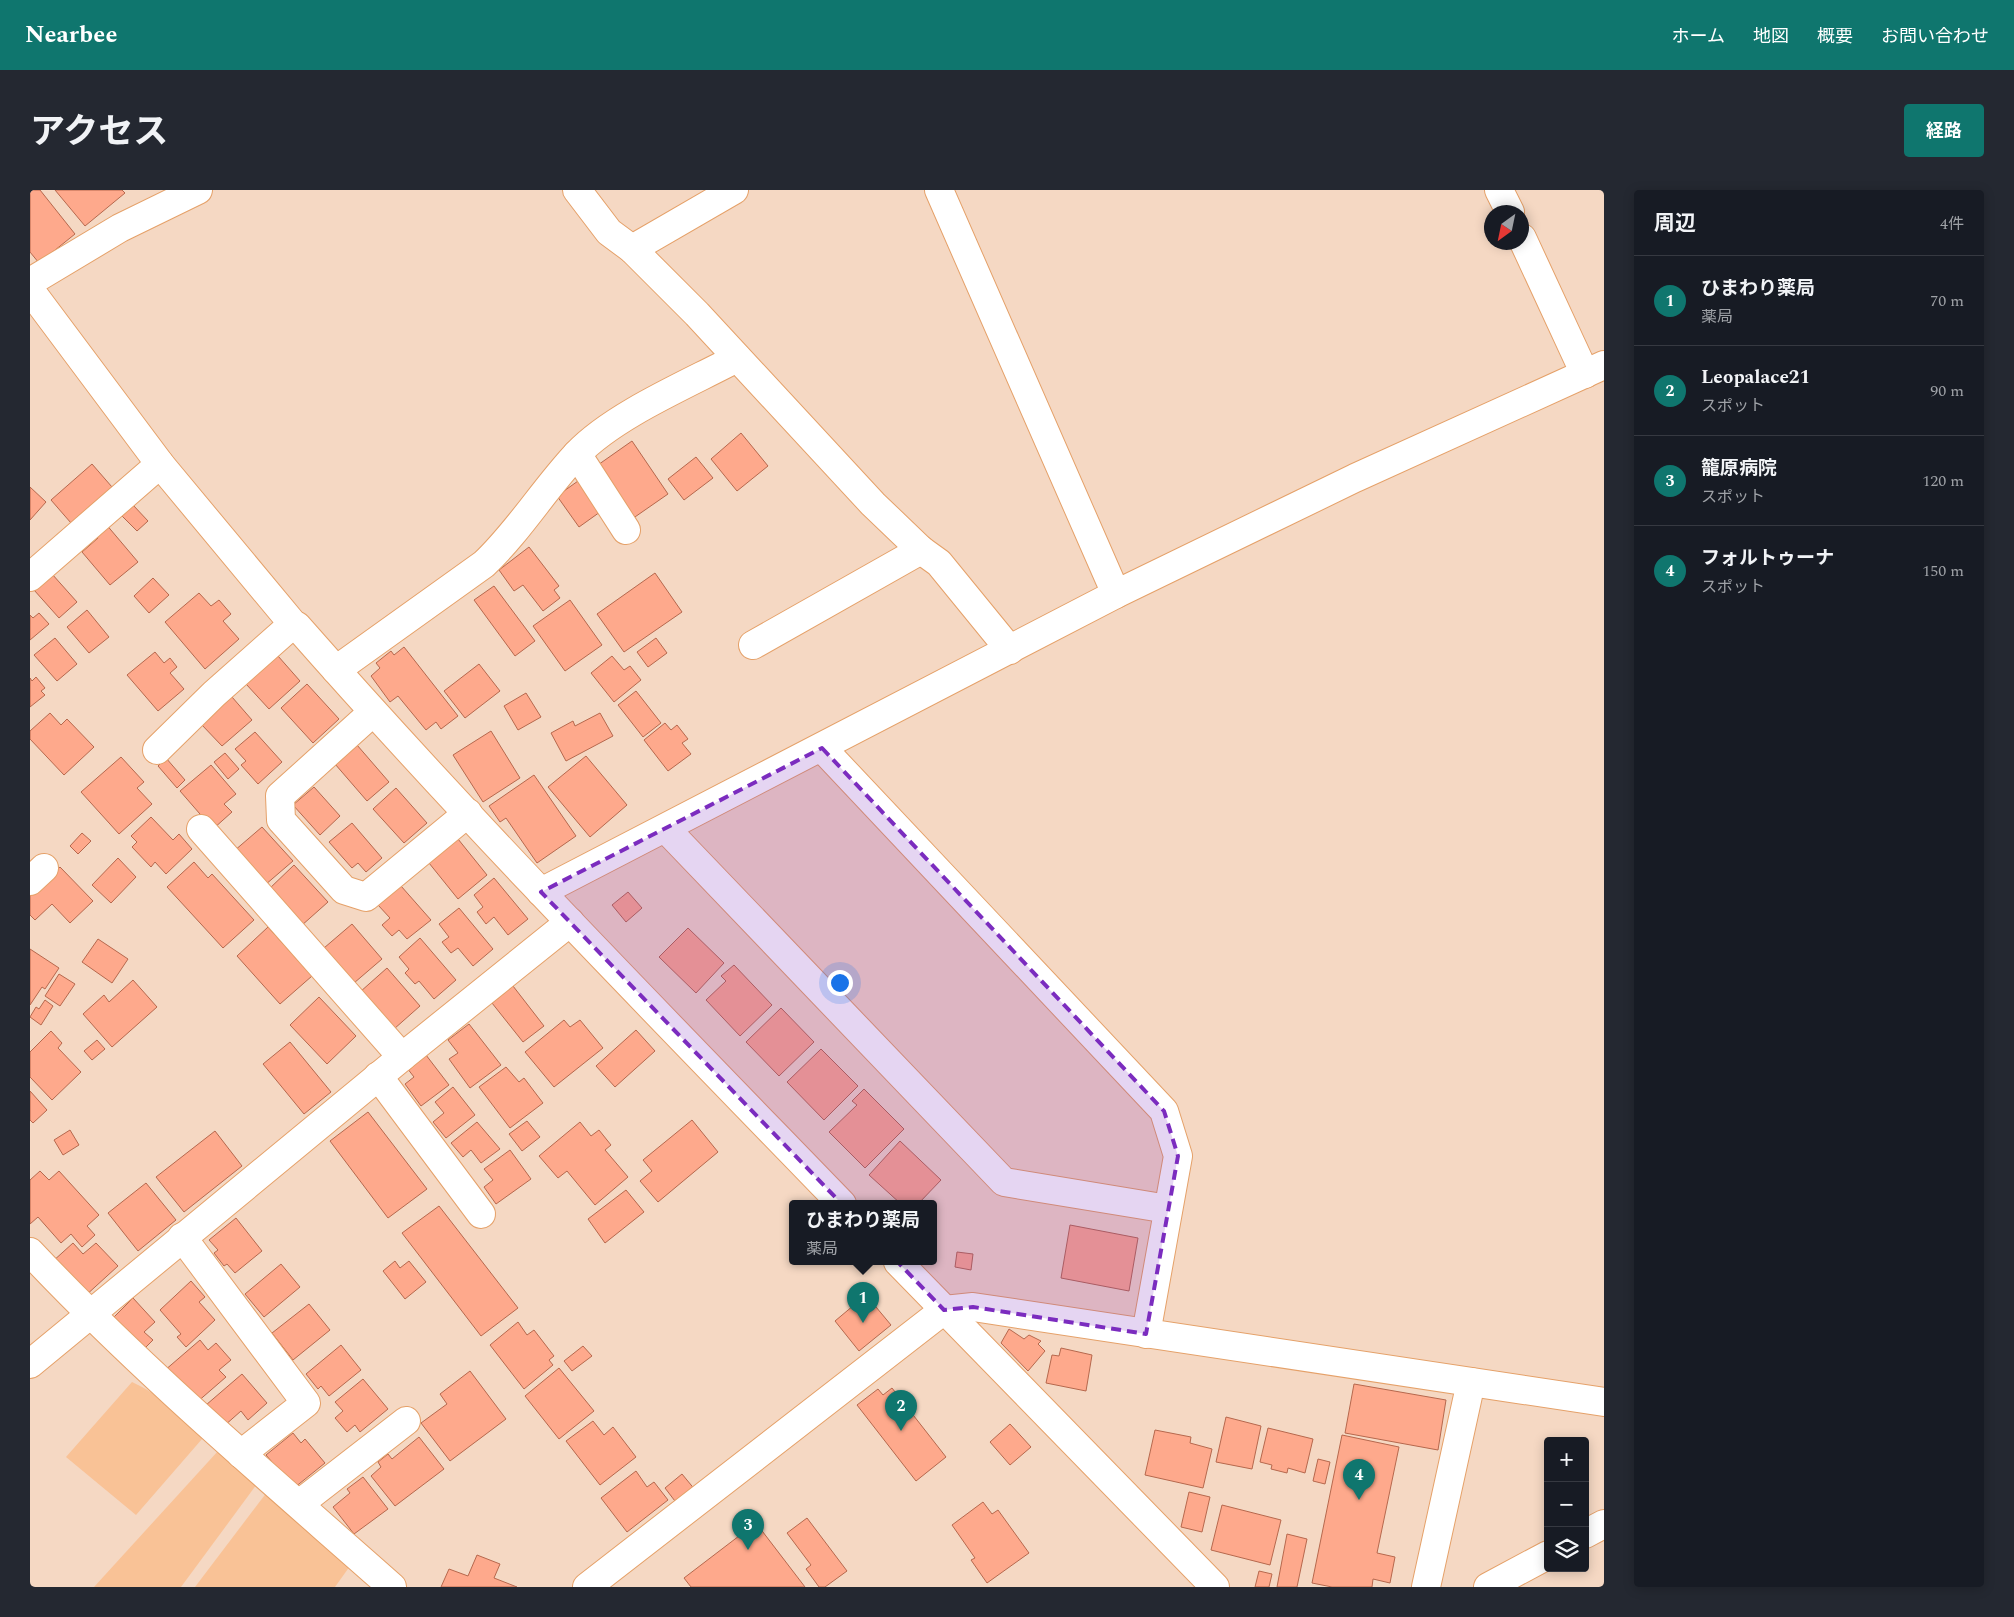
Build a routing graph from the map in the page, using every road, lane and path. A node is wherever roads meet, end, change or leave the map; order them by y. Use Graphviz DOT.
graph roads {
  1 [pos="198,190"];
  2 [pos="577,190"];
  3 [pos="734,190"];
  4 [pos="938,190"];
  5 [pos="1499,190"];
  6 [pos="1506,205"];
  7 [pos="632,249"];
  8 [pos="1529,250"];
  9 [pos="30,282"];
  10 [pos="30,290"];
  11 [pos="737,358"];
  12 [pos="1594,369"];
  13 [pos="577,454"];
  14 [pos="160,464"];
  15 [pos="626,530"];
  16 [pos="921,550"];
  17 [pos="30,578"];
  18 [pos="1116,594"];
  19 [pos="292,624"];
  20 [pos="753,644"];
  21 [pos="1010,650"];
  22 [pos="336,670"];
  23 [pos="373,712"];
  24 [pos="822,748"];
  25 [pos="157,750"];
  26 [pos="468,813"];
  27 [pos="201,829"];
  28 [pos="666,829"];
  29 [pos="541,892"];
  30 [pos="570,922"];
  31 [pos="402,1057"];
  32 [pos="378,1076"];
  33 [pos="838,1200"];
  34 [pos="1168,1209"];
  35 [pos="481,1214"];
  36 [pos="182,1237"];
  37 [pos="30,1252"];
  38 [pos="901,1265"];
  39 [pos="944,1310"];
  40 [pos="88,1314"];
  41 [pos="1146,1334"];
  42 [pos="30,1364"];
  43 [pos="1471,1382"];
  44 [pos="1604,1402"];
  45 [pos="406,1422"];
  46 [pos="241,1454"];
  47 [pos="299,1504"];
  48 [pos="1604,1524"];
  49 [pos="1589,1532"];
  50 [pos="1544,1557"];
  51 [pos="392,1587"];
  52 [pos="587,1587"];
  53 [pos="1215,1587"];
  54 [pos="1426,1587"];
  55 [pos="1488,1587"];
  1 -- 9 [label="street"];
  2 -- 7 [label="street"];
  3 -- 7 [label="street"];
  4 -- 18 [label="street"];
  5 -- 6 [label="street"];
  7 -- 11 [label="street"];
  8 -- 12 [label="street"];
  10 -- 14 [label="street"];
  11 -- 13 [label="street"];
  11 -- 16 [label="street"];
  12 -- 18 [label="street"];
  13 -- 15 [label="street"];
  13 -- 22 [label="street"];
  14 -- 17 [label="street"];
  14 -- 19 [label="street"];
  16 -- 20 [label="street"];
  16 -- 21 [label="street"];
  18 -- 21 [label="street"];
  19 -- 22 [label="street"];
  19 -- 25 [label="street"];
  21 -- 24 [label="street"];
  22 -- 23 [label="street"];
  23 -- 26 [label="street"];
  23 -- 26 [label="street"];
  24 -- 28 [label="street"];
  24 -- 34 [label="street"];
  26 -- 29 [label="street"];
  27 -- 31 [label="street"];
  28 -- 29 [label="street"];
  28 -- 34 [label="street"];
  29 -- 30 [label="street"];
  30 -- 31 [label="street"];
  30 -- 33 [label="street"];
  31 -- 32 [label="street"];
  32 -- 35 [label="street"];
  32 -- 36 [label="street"];
  34 -- 41 [label="street"];
  36 -- 40 [label="street"];
  36 -- 46 [label="street"];
  37 -- 40 [label="street"];
  38 -- 39 [label="street"];
  39 -- 41 [label="street"];
  39 -- 52 [label="street"];
  39 -- 53 [label="street"];
  40 -- 42 [label="street"];
  40 -- 46 [label="street"];
  41 -- 43 [label="street"];
  43 -- 44 [label="street"];
  43 -- 54 [label="street"];
  45 -- 47 [label="street"];
  46 -- 47 [label="street"];
  47 -- 51 [label="street"];
  48 -- 49 [label="street"];
  50 -- 55 [label="street"];
}
